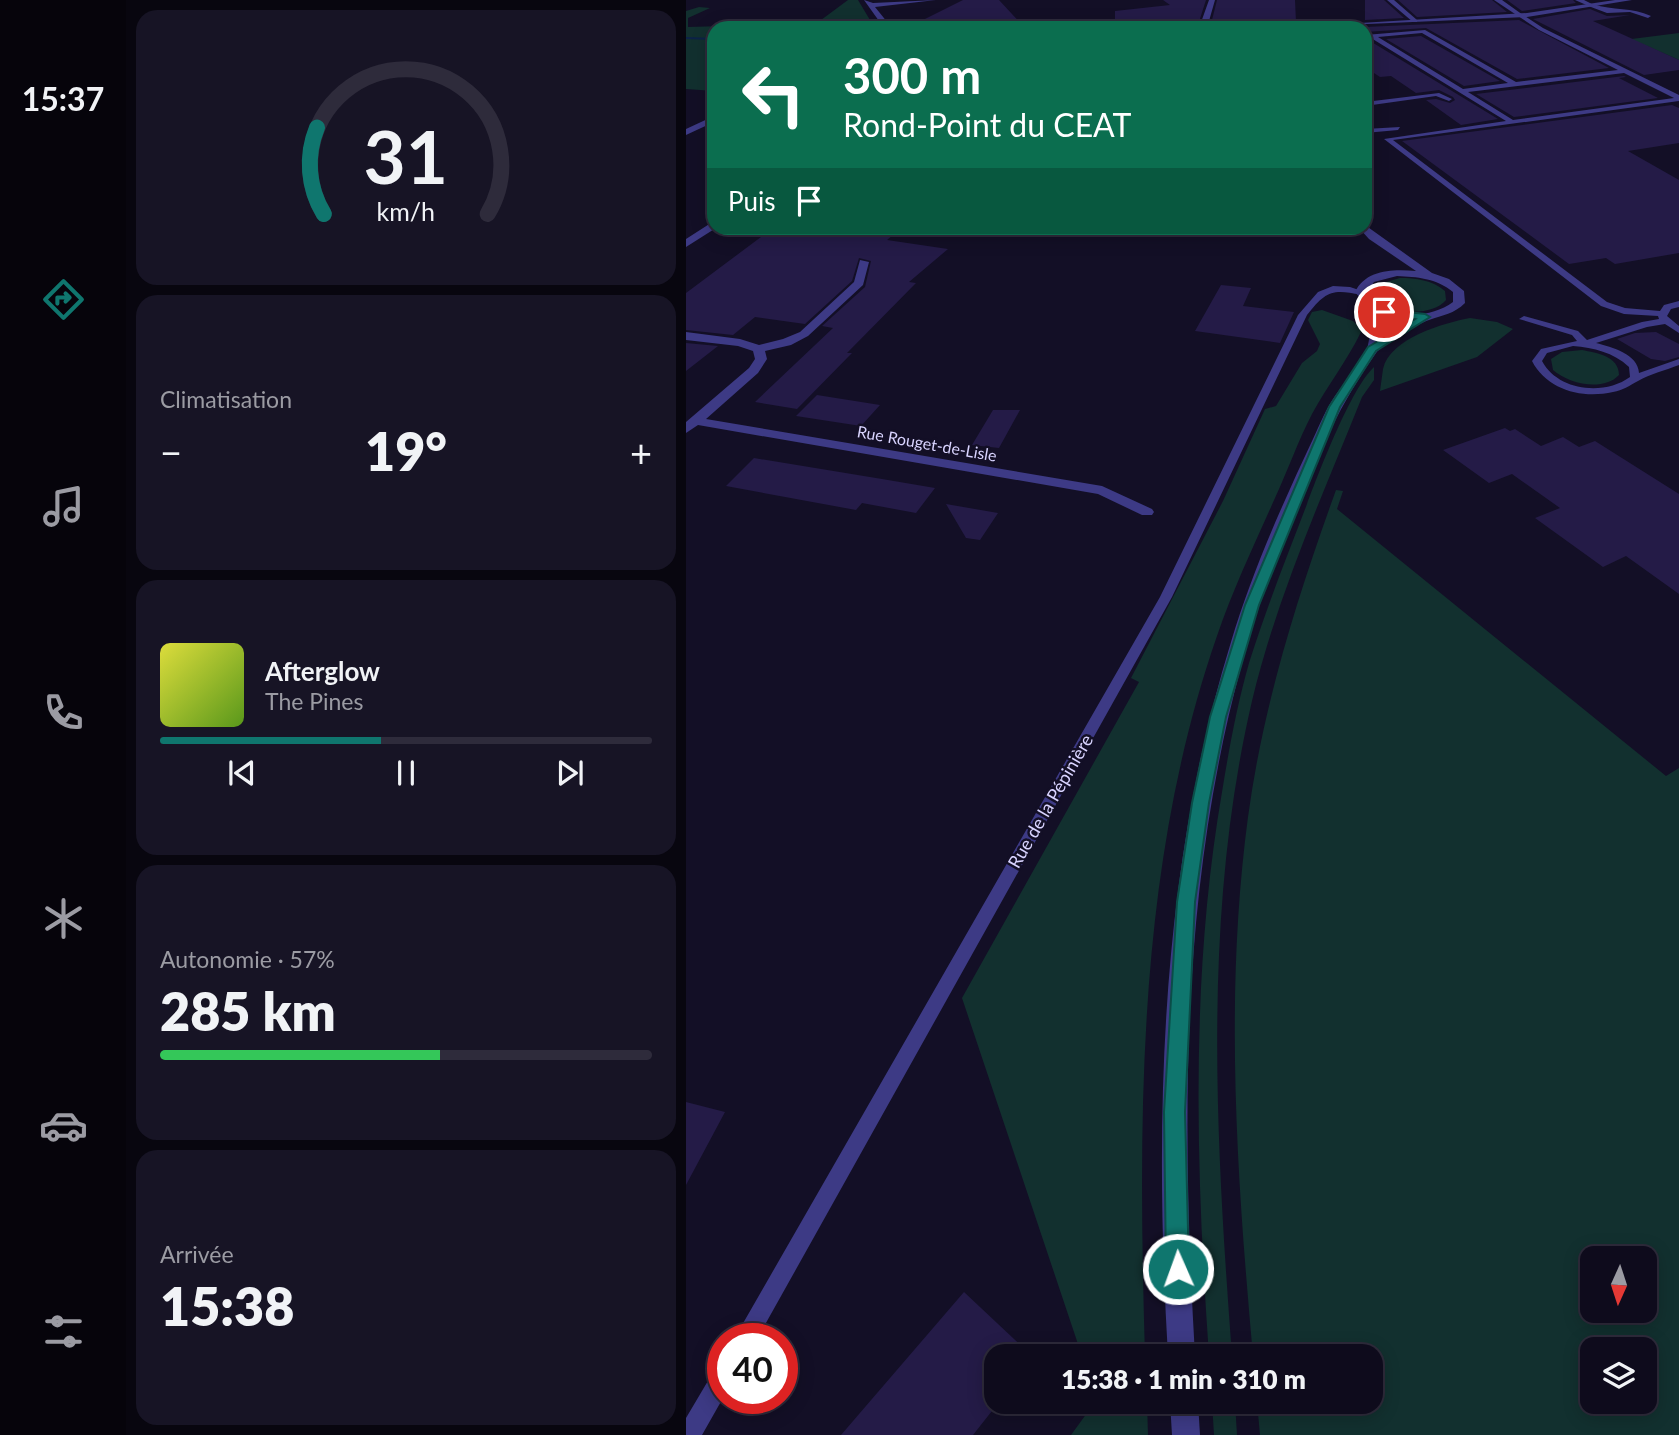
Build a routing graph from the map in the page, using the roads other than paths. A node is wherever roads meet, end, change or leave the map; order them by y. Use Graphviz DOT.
graph roads {
  1 [pos="933,0"];
  2 [pos="1212,0"];
  3 [pos="1390,0"];
  4 [pos="1497,0"];
  5 [pos="1578,0"];
  6 [pos="1629,0"];
  7 [pos="869,3"];
  8 [pos="1593,6"];
  9 [pos="1520,15"];
  10 [pos="1648,16"];
  11 [pos="883,21"];
  12 [pos="1205,21"];
  13 [pos="1415,21"];
  14 [pos="1372,23"];
  15 [pos="1372,37"];
  16 [pos="1372,39"];
  17 [pos="1624,71"];
  18 [pos="1514,84"];
  19 [pos="1463,90"];
  20 [pos="1679,98"];
  21 [pos="1449,99"];
  22 [pos="1397,100"];
  23 [pos="1372,102"];
  24 [pos="1404,105"];
  25 [pos="1372,106"];
  26 [pos="1377,108"];
  27 [pos="686,117"];
  28 [pos="707,119"];
  29 [pos="1466,119"];
  30 [pos="1511,121"];
  31 [pos="707,123"];
  32 [pos="1372,131"];
  33 [pos="686,132"];
  34 [pos="707,229"];
  35 [pos="1373,237"];
  36 [pos="686,244"];
  37 [pos="864,262"];
  38 [pos="1380,275"];
  39 [pos="1433,276"];
  40 [pos="1361,292"];
  41 [pos="1679,304"];
  42 [pos="1374,307"];
  43 [pos="1425,317"];
  44 [pos="1664,318"];
  45 [pos="1679,330"];
  46 [pos="686,335"];
  47 [pos="1547,340"];
  48 [pos="1585,344"];
  49 [pos="758,349"];
  50 [pos="1372,349"];
  51 [pos="1679,362"];
  52 [pos="1635,378"];
  53 [pos="692,425"];
  54 [pos="1147,512"];
  55 [pos="754,1323"];
  56 [pos="1181,1344"];
  57 [pos="707,1405"];
  58 [pos="1185,1414"];
  59 [pos="690,1435"];
  60 [pos="1186,1435"];
  1 -- 7 [label="street"];
  2 -- 12 [label="street"];
  3 -- 13 [label="street"];
  4 -- 9 [label="street"];
  5 -- 8 [label="street"];
  6 -- 8 [label="street"];
  7 -- 11 [label="street"];
  8 -- 9 [label="street"];
  8 -- 10 [label="lane"];
  9 -- 13 [label="street"];
  9 -- 17 [label="lane"];
  13 -- 14 [label="street"];
  15 -- 18 [label="lane"];
  16 -- 19 [label="lane"];
  17 -- 18 [label="lane"];
  17 -- 20 [label="lane"];
  18 -- 19 [label="lane"];
  19 -- 30 [label="lane"];
  20 -- 30 [label="lane"];
  21 -- 22 [label="lane"];
  22 -- 23 [label="lane"];
  22 -- 24 [label="lane"];
  25 -- 26 [label="lane"];
  27 -- 28 [label="street"];
  29 -- 32 [label="lane"];
  30 -- 44 [label="lane"];
  31 -- 33 [label="street"];
  34 -- 36 [label="street"];
  35 -- 38 [label="street"];
  35 -- 39 [label="street"];
  37 -- 49 [label="street"];
  38 -- 39 [label="street"];
  38 -- 40 [label="street"];
  39 -- 43 [label="street"];
  40 -- 42 [label="street"];
  40 -- 55 [label="lane, Rue de la Pépinière"];
  41 -- 44 [label="lane"];
  42 -- 43 [label="street"];
  42 -- 50 [label="street"];
  43 -- 50 [label="street"];
  44 -- 45 [label="lane"];
  44 -- 48 [label="lane"];
  46 -- 49 [label="street"];
  47 -- 48 [label="lane"];
  47 -- 48 [label="lane"];
  47 -- 52 [label="lane"];
  48 -- 52 [label="lane"];
  49 -- 53 [label="street"];
  50 -- 56 [label="street"];
  51 -- 52 [label="lane"];
  53 -- 54 [label="street, Rue Rouget-de-Lisle"];
  57 -- 59 [label="lane"];
  58 -- 60 [label="street"];
}
